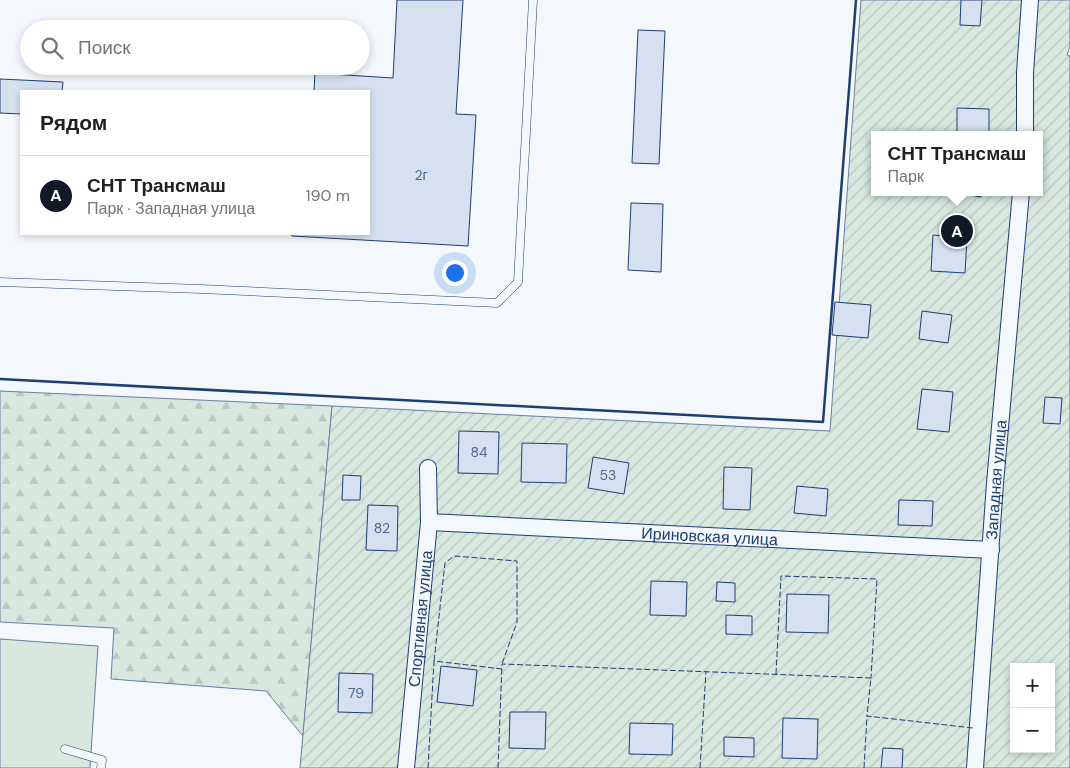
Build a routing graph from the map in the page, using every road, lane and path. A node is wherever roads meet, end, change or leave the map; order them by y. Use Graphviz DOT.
graph roads {
  1 [pos="533,0"];
  2 [pos="1030,0"];
  3 [pos="1025,131"];
  4 [pos="1021,196"];
  5 [pos="0,282"];
  6 [pos="428,468"];
  7 [pos="429,522"];
  8 [pos="991,550"];
  9 [pos="66,749"];
  10 [pos="101,768"];
  11 [pos="406,768"];
  12 [pos="975,768"];
  1 -- 5 [label="lane"];
  2 -- 3 [label="street"];
  4 -- 8 [label="street, Западная улица"];
  6 -- 7 [label="street, Спортивная улица"];
  7 -- 8 [label="street, Ириновская улица"];
  7 -- 11 [label="street, Спортивная улица"];
  8 -- 12 [label="street, Западная улица"];
  9 -- 10 [label="lane"];
}
